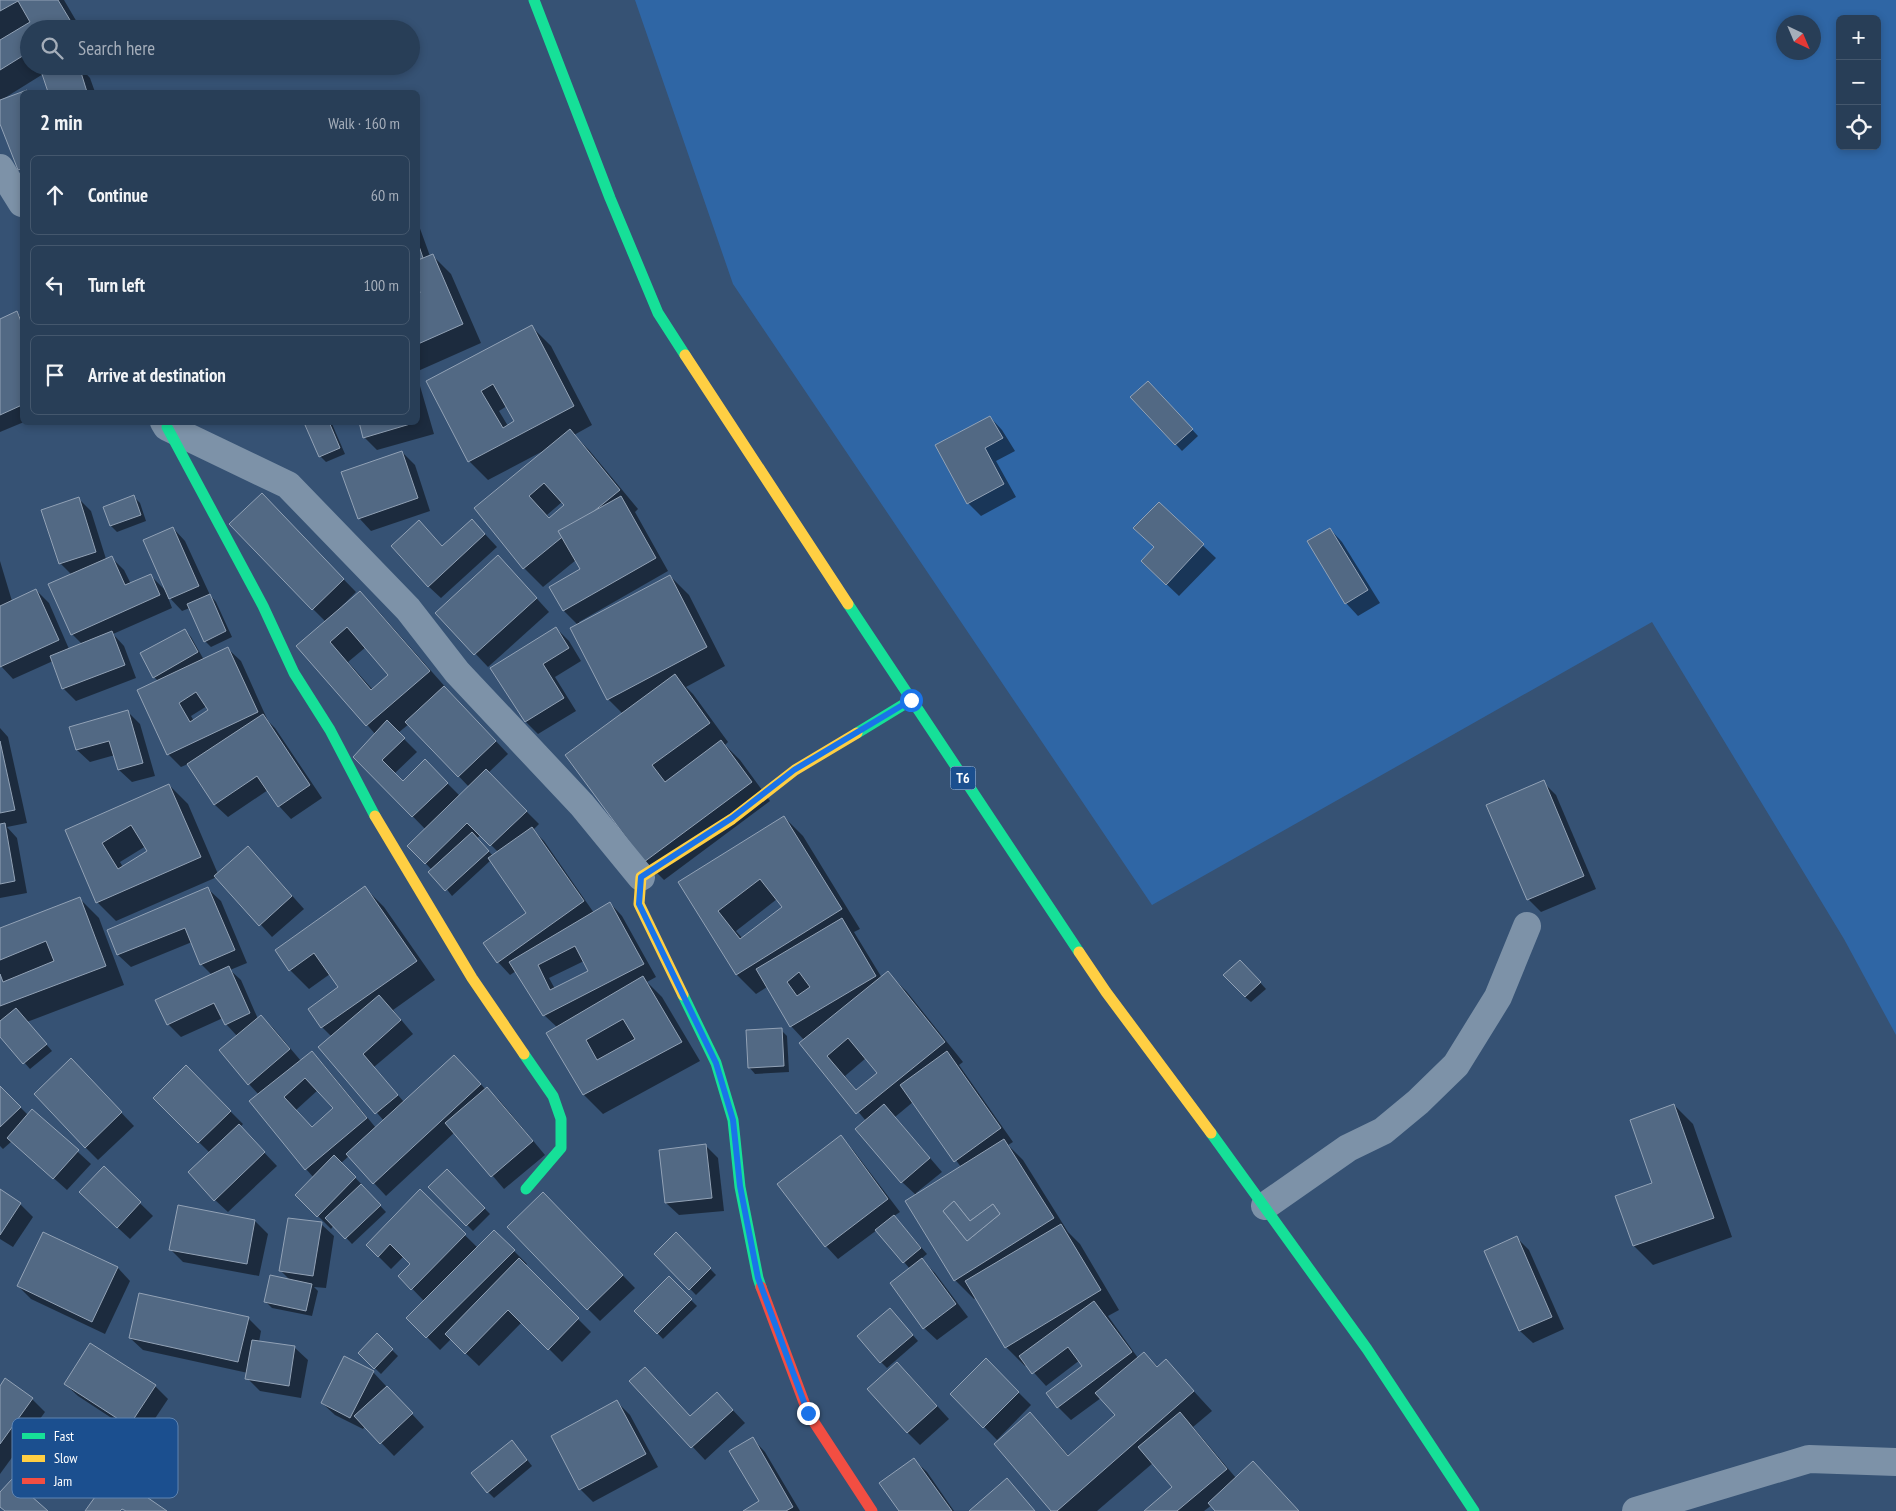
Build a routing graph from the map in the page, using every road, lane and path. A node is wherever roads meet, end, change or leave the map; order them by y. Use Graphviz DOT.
graph roads {
  1 [pos="534,0"];
  2 [pos="0,168"];
  3 [pos="20,200"];
  4 [pos="166,425"];
  5 [pos="911,700"];
  6 [pos="641,877"];
  7 [pos="1527,926"];
  8 [pos="526,1189"];
  9 [pos="1265,1206"];
  10 [pos="1896,1462"];
  11 [pos="872,1511"];
  12 [pos="1474,1511"];
  13 [pos="1636,1511"];
  1 -- 5 [label="main road, T6"];
  2 -- 3 [label="street"];
  4 -- 6 [label="street"];
  4 -- 8 [label="main road"];
  5 -- 6 [label="main road"];
  5 -- 9 [label="main road, T6"];
  6 -- 11 [label="main road"];
  7 -- 9 [label="street"];
  9 -- 12 [label="main road, T6"];
  10 -- 13 [label="street"];
}
